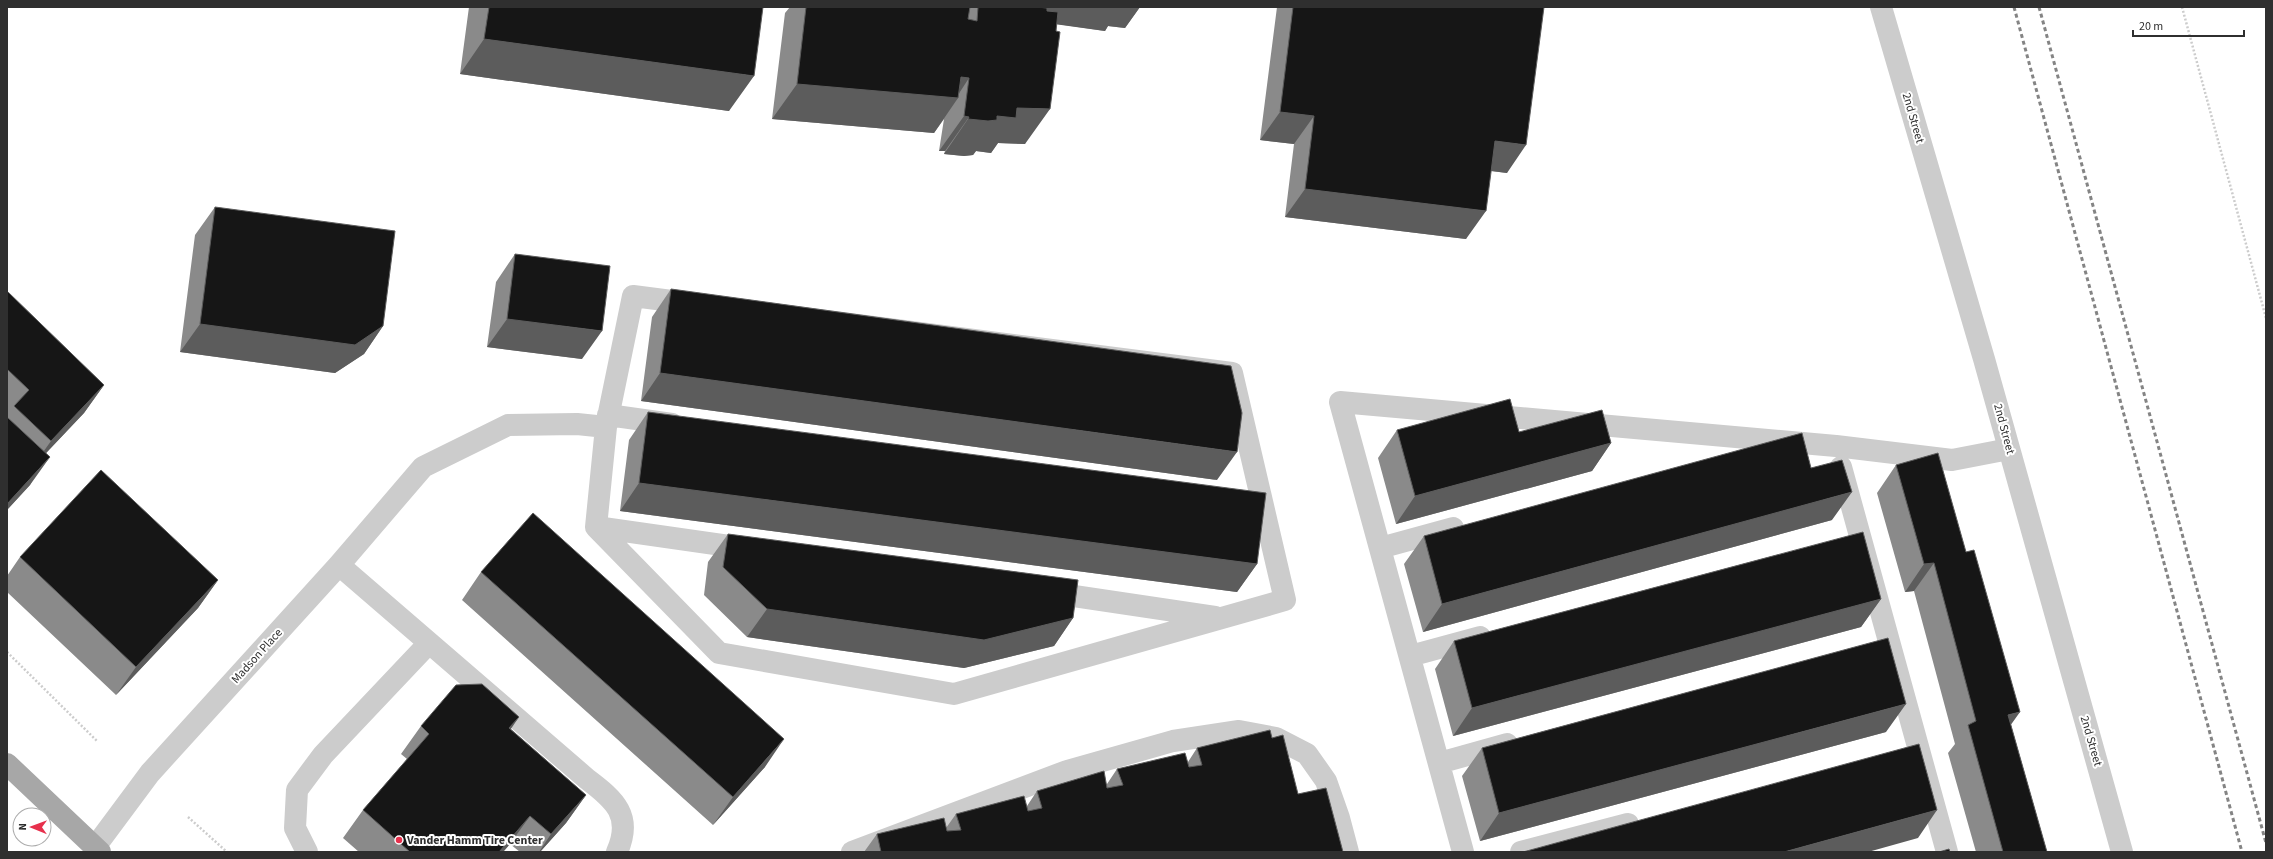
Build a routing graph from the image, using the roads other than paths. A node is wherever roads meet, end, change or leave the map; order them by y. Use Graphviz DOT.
graph roads {
  1 [pos="1880,7"];
  2 [pos="607,421"];
  3 [pos="695,427"];
  4 [pos="1777,441"];
  5 [pos="1836,446"];
  6 [pos="2009,450"];
  7 [pos="1724,455"];
  8 [pos="1239,500"];
  9 [pos="1262,503"];
  10 [pos="1472,523"];
  11 [pos="596,527"];
  12 [pos="1861,536"];
  13 [pos="1838,542"];
  14 [pos="1380,548"];
  15 [pos="770,552"];
  16 [pos="338,565"];
  17 [pos="1024,589"];
  18 [pos="1222,618"];
  19 [pos="1502,631"];
  20 [pos="1889,641"];
  21 [pos="429,643"];
  22 [pos="1866,647"];
  23 [pos="1410,656"];
  24 [pos="1530,738"];
  25 [pos="1918,747"];
  26 [pos="1895,753"];
  27 [pos="1439,763"];
  28 [pos="7,764"];
  29 [pos="1651,818"];
  30 [pos="97,850"];
  31 [pos="307,852"];
  32 [pos="616,852"];
  33 [pos="852,852"];
  34 [pos="1348,852"];
  35 [pos="1463,852"];
  36 [pos="1521,852"];
  37 [pos="1947,852"];
  38 [pos="2122,852"];
  1 -- 6 [label="street, 2nd Street"];
  2 -- 3 [label="street"];
  2 -- 9 [label="street"];
  2 -- 11 [label="street"];
  2 -- 16 [label="street, Madson Place"];
  4 -- 5 [label="street"];
  4 -- 7 [label="street"];
  4 -- 14 [label="street"];
  5 -- 6 [label="street"];
  5 -- 12 [label="street"];
  6 -- 38 [label="street, 2nd Street"];
  8 -- 9 [label="street"];
  9 -- 18 [label="street"];
  10 -- 14 [label="street"];
  11 -- 15 [label="street"];
  11 -- 18 [label="street"];
  12 -- 13 [label="street"];
  12 -- 20 [label="street"];
  14 -- 23 [label="street"];
  16 -- 21 [label="street"];
  16 -- 30 [label="street, Madson Place"];
  17 -- 18 [label="street"];
  19 -- 23 [label="street"];
  20 -- 22 [label="street"];
  20 -- 25 [label="street"];
  21 -- 31 [label="street"];
  21 -- 32 [label="street"];
  23 -- 27 [label="street"];
  24 -- 27 [label="street"];
  25 -- 26 [label="street"];
  25 -- 37 [label="street"];
  27 -- 35 [label="street"];
  28 -- 30 [label="main road"];
  29 -- 36 [label="street"];
  33 -- 34 [label="street"];
}
